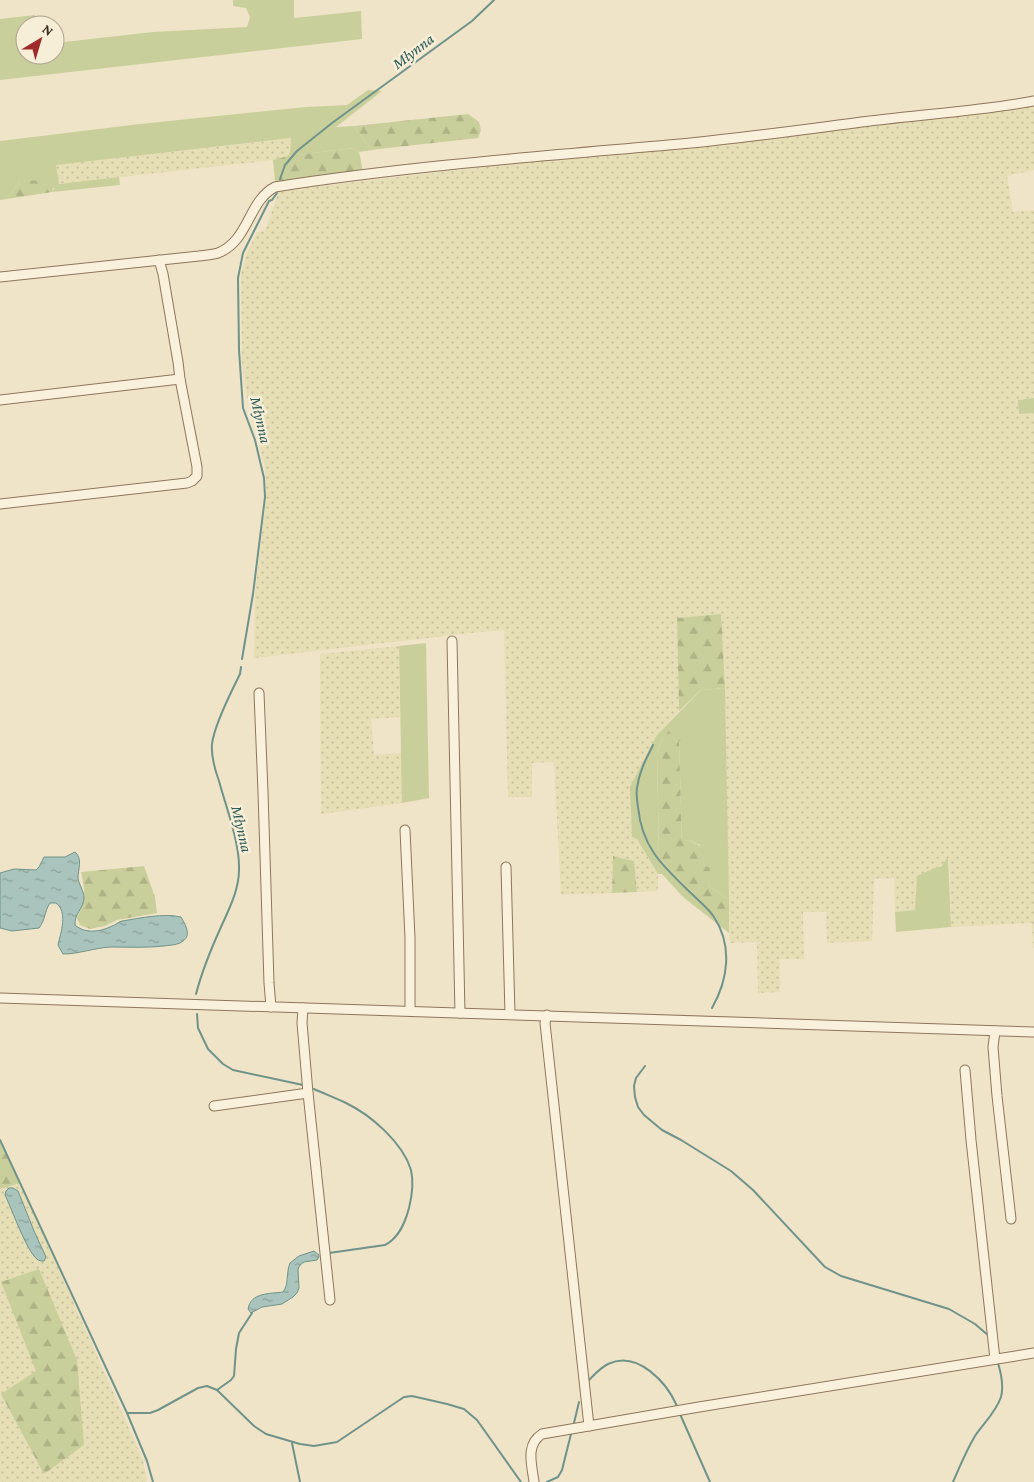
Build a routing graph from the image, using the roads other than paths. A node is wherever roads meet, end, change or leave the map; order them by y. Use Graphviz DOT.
graph roads {
  1 [pos="1034,100"];
  2 [pos="159,260"];
  3 [pos="0,277"];
  4 [pos="180,379"];
  5 [pos="0,400"];
  6 [pos="0,504"];
  7 [pos="452,641"];
  8 [pos="259,693"];
  9 [pos="405,830"];
  10 [pos="506,868"];
  11 [pos="0,998"];
  12 [pos="271,1007"];
  13 [pos="303,1008"];
  14 [pos="410,1011"];
  15 [pos="460,1013"];
  16 [pos="510,1014"];
  17 [pos="547,1015"];
  18 [pos="995,1031"];
  19 [pos="1034,1032"];
  20 [pos="965,1070"];
  21 [pos="308,1093"];
  22 [pos="214,1106"];
  23 [pos="1011,1219"];
  24 [pos="330,1300"];
  25 [pos="1034,1353"];
  26 [pos="995,1359"];
  27 [pos="589,1426"];
  28 [pos="534,1482"];
  1 -- 2 [label="street"];
  2 -- 3 [label="street"];
  2 -- 4 [label="street"];
  4 -- 5 [label="street"];
  4 -- 6 [label="street"];
  7 -- 15 [label="street"];
  8 -- 12 [label="street"];
  9 -- 14 [label="street"];
  10 -- 16 [label="street"];
  11 -- 12 [label="street"];
  12 -- 13 [label="street"];
  13 -- 14 [label="street"];
  13 -- 21 [label="street"];
  14 -- 15 [label="street"];
  15 -- 16 [label="street"];
  16 -- 17 [label="street"];
  17 -- 18 [label="street"];
  17 -- 27 [label="street"];
  18 -- 19 [label="street"];
  18 -- 23 [label="street"];
  20 -- 26 [label="street"];
  21 -- 22 [label="street"];
  21 -- 24 [label="street"];
  25 -- 26 [label="street"];
  26 -- 27 [label="street"];
  27 -- 28 [label="street"];
}
